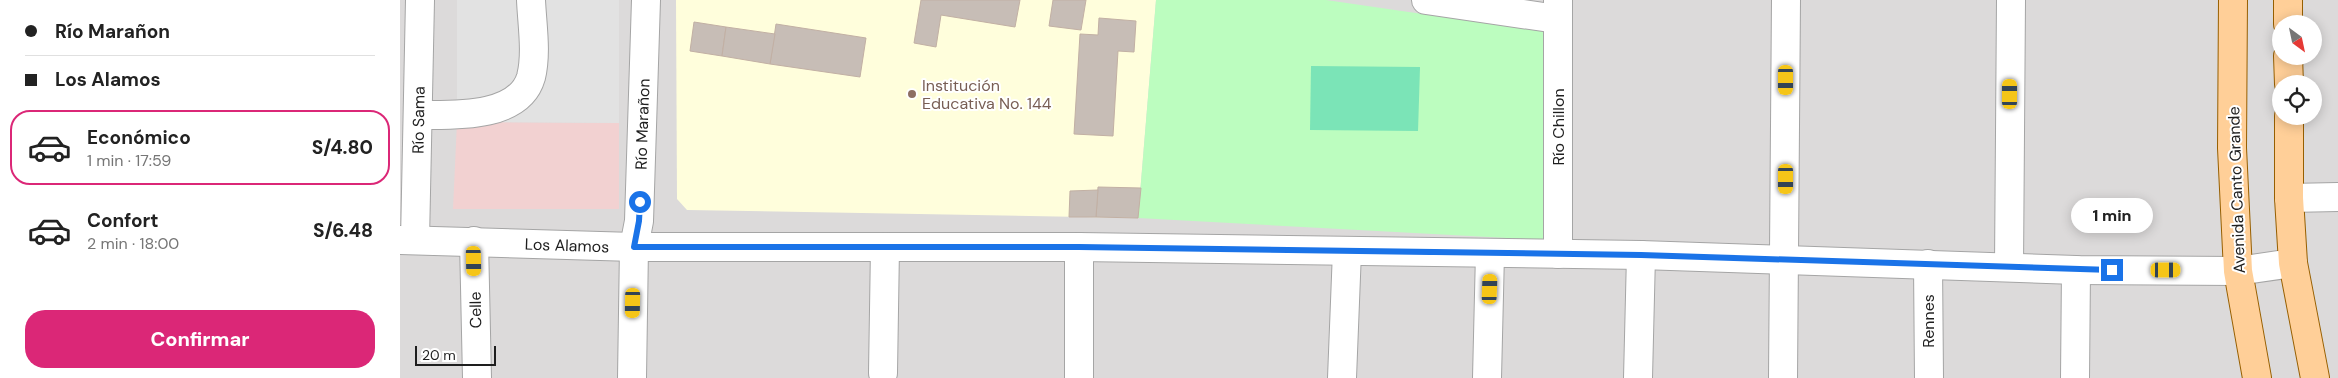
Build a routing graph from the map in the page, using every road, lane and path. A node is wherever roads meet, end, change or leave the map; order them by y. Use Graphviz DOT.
graph roads {
  1 [pos="420,0"];
  2 [pos="531,0"];
  3 [pos="646,0"];
  4 [pos="1426,0"];
  5 [pos="1786,0"];
  6 [pos="2010,0"];
  7 [pos="2233,0"];
  8 [pos="2288,0"];
  9 [pos="1558,10"];
  10 [pos="2288,15"];
  11 [pos="418,115"];
  12 [pos="2288,125"];
  13 [pos="2338,197"];
  14 [pos="2289,198"];
  15 [pos="408,240"];
  16 [pos="474,242"];
  17 [pos="634,247"];
  18 [pos="885,247"];
  19 [pos="1079,247"];
  20 [pos="1346,251"];
  21 [pos="1490,253"];
  22 [pos="1558,254"];
  23 [pos="1641,255"];
  24 [pos="1786,258"];
  25 [pos="2293,263"];
  26 [pos="1928,264"];
  27 [pos="2008,267"];
  28 [pos="2076,270"];
  29 [pos="2238,271"];
  30 [pos="883,373"];
  31 [pos="477,378"];
  32 [pos="632,378"];
  33 [pos="1079,378"];
  34 [pos="1342,378"];
  35 [pos="1487,378"];
  36 [pos="1638,378"];
  37 [pos="1783,378"];
  38 [pos="1928,378"];
  39 [pos="2075,378"];
  40 [pos="2257,378"];
  41 [pos="2315,378"];
  1 -- 11 [label="street, Río Sama"];
  2 -- 11 [label="street"];
  3 -- 17 [label="street, Río Marañon"];
  4 -- 9 [label="street"];
  5 -- 24 [label="street"];
  6 -- 27 [label="street"];
  7 -- 29 [label="main road, Avenida Canto Grande"];
  8 -- 10 [label="main road"];
  9 -- 22 [label="street, Río Chillon"];
  11 -- 15 [label="street, Río Sama"];
  12 -- 14 [label="main road"];
  13 -- 14 [label="street"];
  14 -- 25 [label="main road"];
  15 -- 16 [label="street, Los Alamos"];
  16 -- 17 [label="street, Los Alamos"];
  16 -- 31 [label="street, Celle"];
  17 -- 18 [label="street, Los Alamos"];
  17 -- 32 [label="street, Río Marañon"];
  18 -- 19 [label="street, Los Alamos"];
  18 -- 30 [label="street"];
  19 -- 20 [label="street, Los Alamos"];
  19 -- 33 [label="street"];
  20 -- 21 [label="street, Los Alamos"];
  20 -- 34 [label="street"];
  21 -- 22 [label="street, Los Alamos"];
  21 -- 35 [label="street"];
  22 -- 23 [label="street, Los Alamos"];
  23 -- 24 [label="street, Los Alamos"];
  23 -- 36 [label="street"];
  24 -- 26 [label="street, Los Alamos"];
  24 -- 37 [label="street"];
  25 -- 29 [label="street, Los Alamos"];
  25 -- 41 [label="main road"];
  26 -- 27 [label="street, Los Alamos"];
  26 -- 38 [label="street, Rennes"];
  27 -- 28 [label="street, Los Alamos"];
  28 -- 29 [label="street, Los Alamos"];
  28 -- 39 [label="street"];
  29 -- 40 [label="main road, Avenida Canto Grande"];
}
